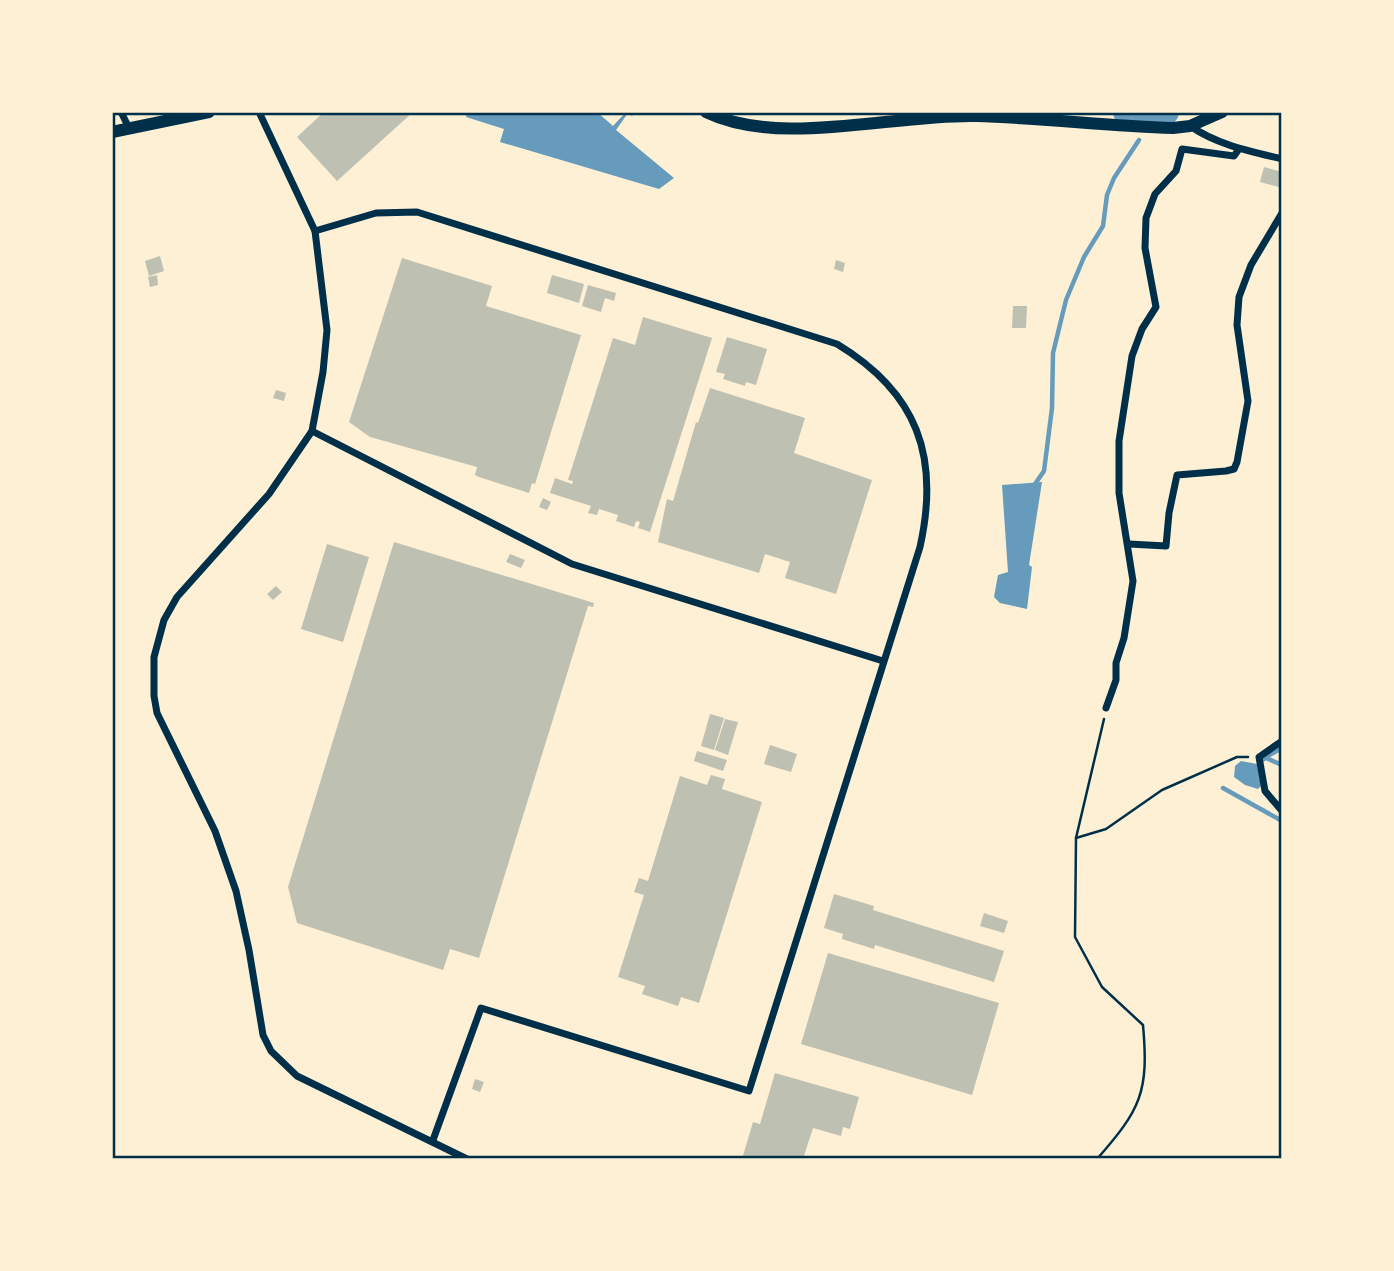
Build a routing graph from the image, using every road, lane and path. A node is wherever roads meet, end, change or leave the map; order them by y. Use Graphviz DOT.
graph roads {
  1 [pos="121,112"];
  2 [pos="209,112"];
  3 [pos="258,112"];
  4 [pos="706,112"];
  5 [pos="1222,112"];
  6 [pos="1050,116"];
  7 [pos="1190,126"];
  8 [pos="131,130"];
  9 [pos="112,132"];
  10 [pos="1240,149"];
  11 [pos="1282,159"];
  12 [pos="1282,213"];
  13 [pos="315,231"];
  14 [pos="312,432"];
  15 [pos="1129,544"];
  16 [pos="883,661"];
  17 [pos="1106,708"];
  18 [pos="1282,741"];
  19 [pos="1259,760"];
  20 [pos="1282,811"];
  21 [pos="1076,838"];
  22 [pos="433,1140"];
  23 [pos="467,1159"];
  24 [pos="1097,1159"];
  1 -- 8 [label="street"];
  2 -- 8 [label="main road"];
  3 -- 13 [label="street"];
  4 -- 6 [label="main road"];
  5 -- 7 [label="main road"];
  6 -- 7 [label="main road"];
  7 -- 10 [label="street"];
  8 -- 9 [label="main road"];
  10 -- 11 [label="street"];
  10 -- 15 [label="street"];
  12 -- 15 [label="street"];
  13 -- 14 [label="street"];
  13 -- 16 [label="street"];
  14 -- 16 [label="street"];
  14 -- 22 [label="street"];
  15 -- 17 [label="street"];
  16 -- 22 [label="street"];
  17 -- 21 [label="path"];
  18 -- 19 [label="street"];
  19 -- 20 [label="street"];
  19 -- 21 [label="path"];
  21 -- 24 [label="path"];
  22 -- 23 [label="street"];
}
